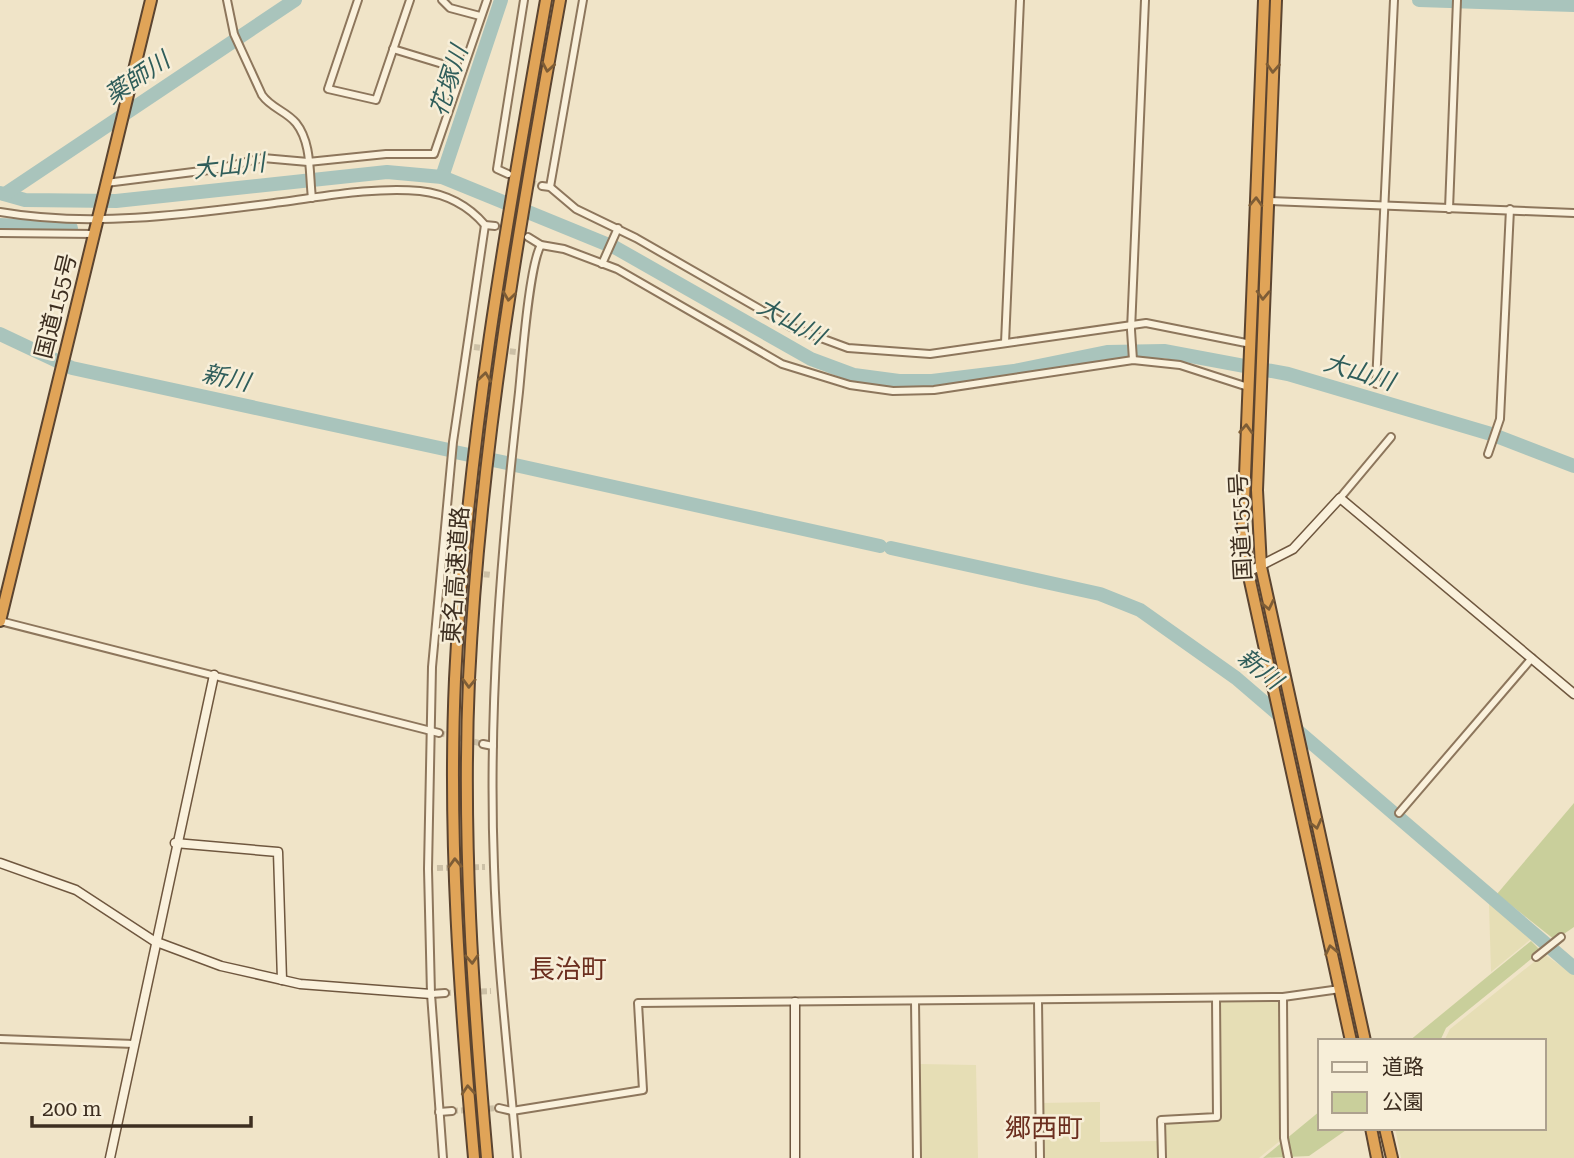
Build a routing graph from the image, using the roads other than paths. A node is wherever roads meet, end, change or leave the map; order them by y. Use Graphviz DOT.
graph roads {
  1 [pos="151,0"];
  2 [pos="227,0"];
  3 [pos="358,0"];
  4 [pos="410,0"];
  5 [pos="442,0"];
  6 [pos="487,0"];
  7 [pos="524,0"];
  8 [pos="546,0"];
  9 [pos="560,0"];
  10 [pos="583,0"];
  11 [pos="1020,0"];
  12 [pos="1145,0"];
  13 [pos="1264,0"];
  14 [pos="1276,0"];
  15 [pos="1394,0"];
  16 [pos="1457,0"];
  17 [pos="480,16"];
  18 [pos="393,49"];
  19 [pos="462,70"];
  20 [pos="308,163"];
  21 [pos="508,174"];
  22 [pos="106,183"];
  23 [pos="312,198"];
  24 [pos="1267,201"];
  25 [pos="1384,207"];
  26 [pos="1449,209"];
  27 [pos="1510,209"];
  28 [pos="0,212"];
  29 [pos="1574,213"];
  30 [pos="97,219"];
  31 [pos="485,225"];
  32 [pos="501,225"];
  33 [pos="617,229"];
  34 [pos="0,233"];
  35 [pos="524,233"];
  36 [pos="95,234"];
  37 [pos="541,245"];
  38 [pos="603,263"];
  39 [pos="1132,327"];
  40 [pos="1005,343"];
  41 [pos="466,346"];
  42 [pos="1256,346"];
  43 [pos="474,347"];
  44 [pos="1133,358"];
  45 [pos="1376,384"];
  46 [pos="1248,387"];
  47 [pos="1391,437"];
  48 [pos="1489,451"];
  49 [pos="1340,498"];
  50 [pos="1261,567"];
  51 [pos="440,569"];
  52 [pos="448,570"];
  53 [pos="1248,572"];
  54 [pos="491,575"];
  55 [pos="500,576"];
  56 [pos="0,621"];
  57 [pos="1532,658"];
  58 [pos="214,675"];
  59 [pos="1574,694"];
  60 [pos="430,730"];
  61 [pos="439,733"];
  62 [pos="483,744"];
  63 [pos="493,746"];
  64 [pos="1399,813"];
  65 [pos="175,843"];
  66 [pos="0,863"];
  67 [pos="485,867"];
  68 [pos="494,867"];
  69 [pos="437,868"];
  70 [pos="428,869"];
  71 [pos="1561,937"];
  72 [pos="154,941"];
  73 [pos="1536,957"];
  74 [pos="282,980"];
  75 [pos="1340,989"];
  76 [pos="501,990"];
  77 [pos="491,991"];
  78 [pos="444,993"];
  79 [pos="431,994"];
  80 [pos="1283,997"];
  81 [pos="1216,998"];
  82 [pos="1038,1000"];
  83 [pos="915,1001"];
  84 [pos="795,1002"];
  85 [pos="0,1039"];
  86 [pos="1351,1039"];
  87 [pos="1365,1039"];
  88 [pos="134,1044"];
  89 [pos="499,1108"];
  90 [pos="452,1111"];
  91 [pos="512,1111"];
  92 [pos="439,1112"];
  93 [pos="1371,1130"];
  94 [pos="1385,1130"];
  95 [pos="110,1158"];
  96 [pos="443,1158"];
  97 [pos="474,1158"];
  98 [pos="487,1158"];
  99 [pos="517,1158"];
  100 [pos="795,1158"];
  101 [pos="917,1158"];
  102 [pos="1040,1158"];
  103 [pos="1162,1158"];
  104 [pos="1288,1158"];
  105 [pos="1377,1158"];
  106 [pos="1392,1158"];
  1 -- 22 [label="highway, 国道155号"];
  2 -- 20 [label="street"];
  3 -- 18 [label="street"];
  4 -- 18 [label="street"];
  5 -- 17 [label="street"];
  6 -- 17 [label="street"];
  7 -- 21 [label="street"];
  8 -- 32 [label="highway, 東名高速道路"];
  9 -- 35 [label="highway, 東名高速道路, one-way"];
  10 -- 33 [label="street"];
  11 -- 40 [label="street"];
  12 -- 39 [label="street"];
  42 -- 13 [label="highway, 国道155号, one-way"];
  14 -- 24 [label="highway, 国道155号, one-way"];
  15 -- 25 [label="street"];
  16 -- 26 [label="street"];
  17 -- 19 [label="street"];
  18 -- 19 [label="street"];
  19 -- 20 [label="street"];
  20 -- 22 [label="street"];
  20 -- 23 [label="street"];
  22 -- 30 [label="highway, 国道155号"];
  23 -- 30 [label="street"];
  23 -- 31 [label="street"];
  24 -- 25 [label="street"];
  24 -- 42 [label="highway, 国道155号, one-way"];
  25 -- 26 [label="street"];
  25 -- 45 [label="street"];
  26 -- 27 [label="street"];
  27 -- 29 [label="street"];
  27 -- 48 [label="street"];
  28 -- 30 [label="street"];
  30 -- 36 [label="highway, 国道155号"];
  31 -- 32 [label="street"];
  31 -- 41 [label="street"];
  97 -- 32 [label="highway, 東名高速道路, one-way"];
  33 -- 38 [label="street"];
  33 -- 40 [label="street"];
  34 -- 36 [label="street"];
  35 -- 37 [label="street"];
  35 -- 98 [label="highway, 東名高速道路, one-way"];
  36 -- 56 [label="highway, 国道155号"];
  37 -- 38 [label="street"];
  37 -- 55 [label="street"];
  38 -- 44 [label="street"];
  39 -- 40 [label="street"];
  39 -- 42 [label="street"];
  39 -- 44 [label="street"];
  41 -- 43 [label="street"];
  41 -- 51 [label="street"];
  42 -- 46 [label="highway, 国道155号"];
  42 -- 50 [label="highway, 国道155号"];
  44 -- 46 [label="street"];
  53 -- 46 [label="highway, 国道155号, one-way"];
  47 -- 49 [label="street"];
  49 -- 50 [label="street"];
  49 -- 57 [label="street"];
  50 -- 53 [label="street"];
  50 -- 87 [label="highway, 国道155号, one-way"];
  51 -- 52 [label="street"];
  51 -- 60 [label="street"];
  75 -- 53 [label="highway, 国道155号, one-way"];
  54 -- 55 [label="street"];
  55 -- 63 [label="street"];
  56 -- 58 [label="street"];
  57 -- 59 [label="street"];
  57 -- 64 [label="street"];
  58 -- 60 [label="street"];
  58 -- 65 [label="street"];
  60 -- 61 [label="street"];
  60 -- 70 [label="street"];
  62 -- 63 [label="street"];
  63 -- 68 [label="street"];
  65 -- 72 [label="street"];
  65 -- 74 [label="street"];
  66 -- 72 [label="street"];
  67 -- 68 [label="street"];
  68 -- 76 [label="street"];
  69 -- 70 [label="street"];
  70 -- 79 [label="street"];
  71 -- 73 [label="street"];
  72 -- 74 [label="street"];
  72 -- 88 [label="street"];
  74 -- 79 [label="street"];
  75 -- 80 [label="street"];
  75 -- 86 [label="highway, 国道155号"];
  76 -- 77 [label="street"];
  76 -- 91 [label="street"];
  78 -- 79 [label="street"];
  79 -- 92 [label="street"];
  80 -- 81 [label="street"];
  80 -- 104 [label="street"];
  81 -- 82 [label="street"];
  81 -- 103 [label="street"];
  82 -- 83 [label="street"];
  82 -- 102 [label="street"];
  83 -- 84 [label="street"];
  83 -- 101 [label="street"];
  84 -- 91 [label="street"];
  84 -- 100 [label="street"];
  85 -- 88 [label="street"];
  88 -- 95 [label="street"];
  89 -- 91 [label="street"];
  90 -- 92 [label="street"];
  91 -- 99 [label="street"];
  92 -- 96 [label="street"];
  93 -- 105 [label="highway"];
  94 -- 106 [label="highway"];
}
